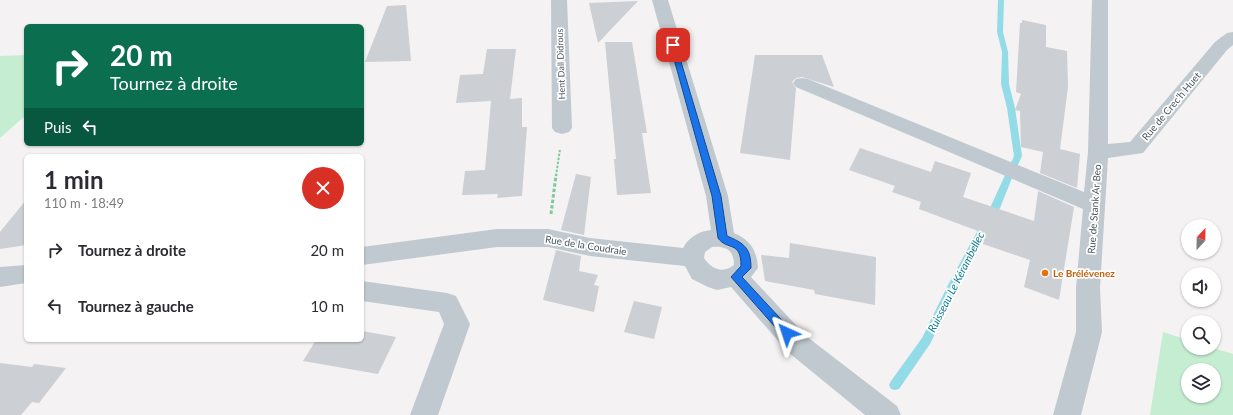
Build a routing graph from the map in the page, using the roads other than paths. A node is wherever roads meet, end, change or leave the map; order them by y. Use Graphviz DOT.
graph roads {
  1 [pos="559,0"];
  2 [pos="660,0"];
  3 [pos="1100,0"];
  4 [pos="1233,37"];
  5 [pos="802,83"];
  6 [pos="562,128"];
  7 [pos="1098,152"];
  8 [pos="1094,205"];
  9 [pos="723,238"];
  10 [pos="364,256"];
  11 [pos="692,258"];
  12 [pos="24,274"];
  13 [pos="0,277"];
  14 [pos="736,277"];
  15 [pos="364,291"];
  16 [pos="424,415"];
  17 [pos="887,415"];
  18 [pos="1067,415"];
  1 -- 6 [label="street, Hent Dall Didrous"];
  2 -- 9 [label="street"];
  3 -- 7 [label="street, Rue de Stank Ar Beo"];
  4 -- 7 [label="street, Rue de Crec'h Huet"];
  5 -- 8 [label="street"];
  7 -- 8 [label="street, Rue de Stank Ar Beo"];
  8 -- 18 [label="street, Rue de Stank Ar Beo"];
  9 -- 11 [label="street"];
  9 -- 14 [label="street"];
  10 -- 11 [label="street, Rue de la Coudraie"];
  11 -- 14 [label="street"];
  12 -- 13 [label="street"];
  14 -- 17 [label="street"];
  15 -- 16 [label="street"];
}
